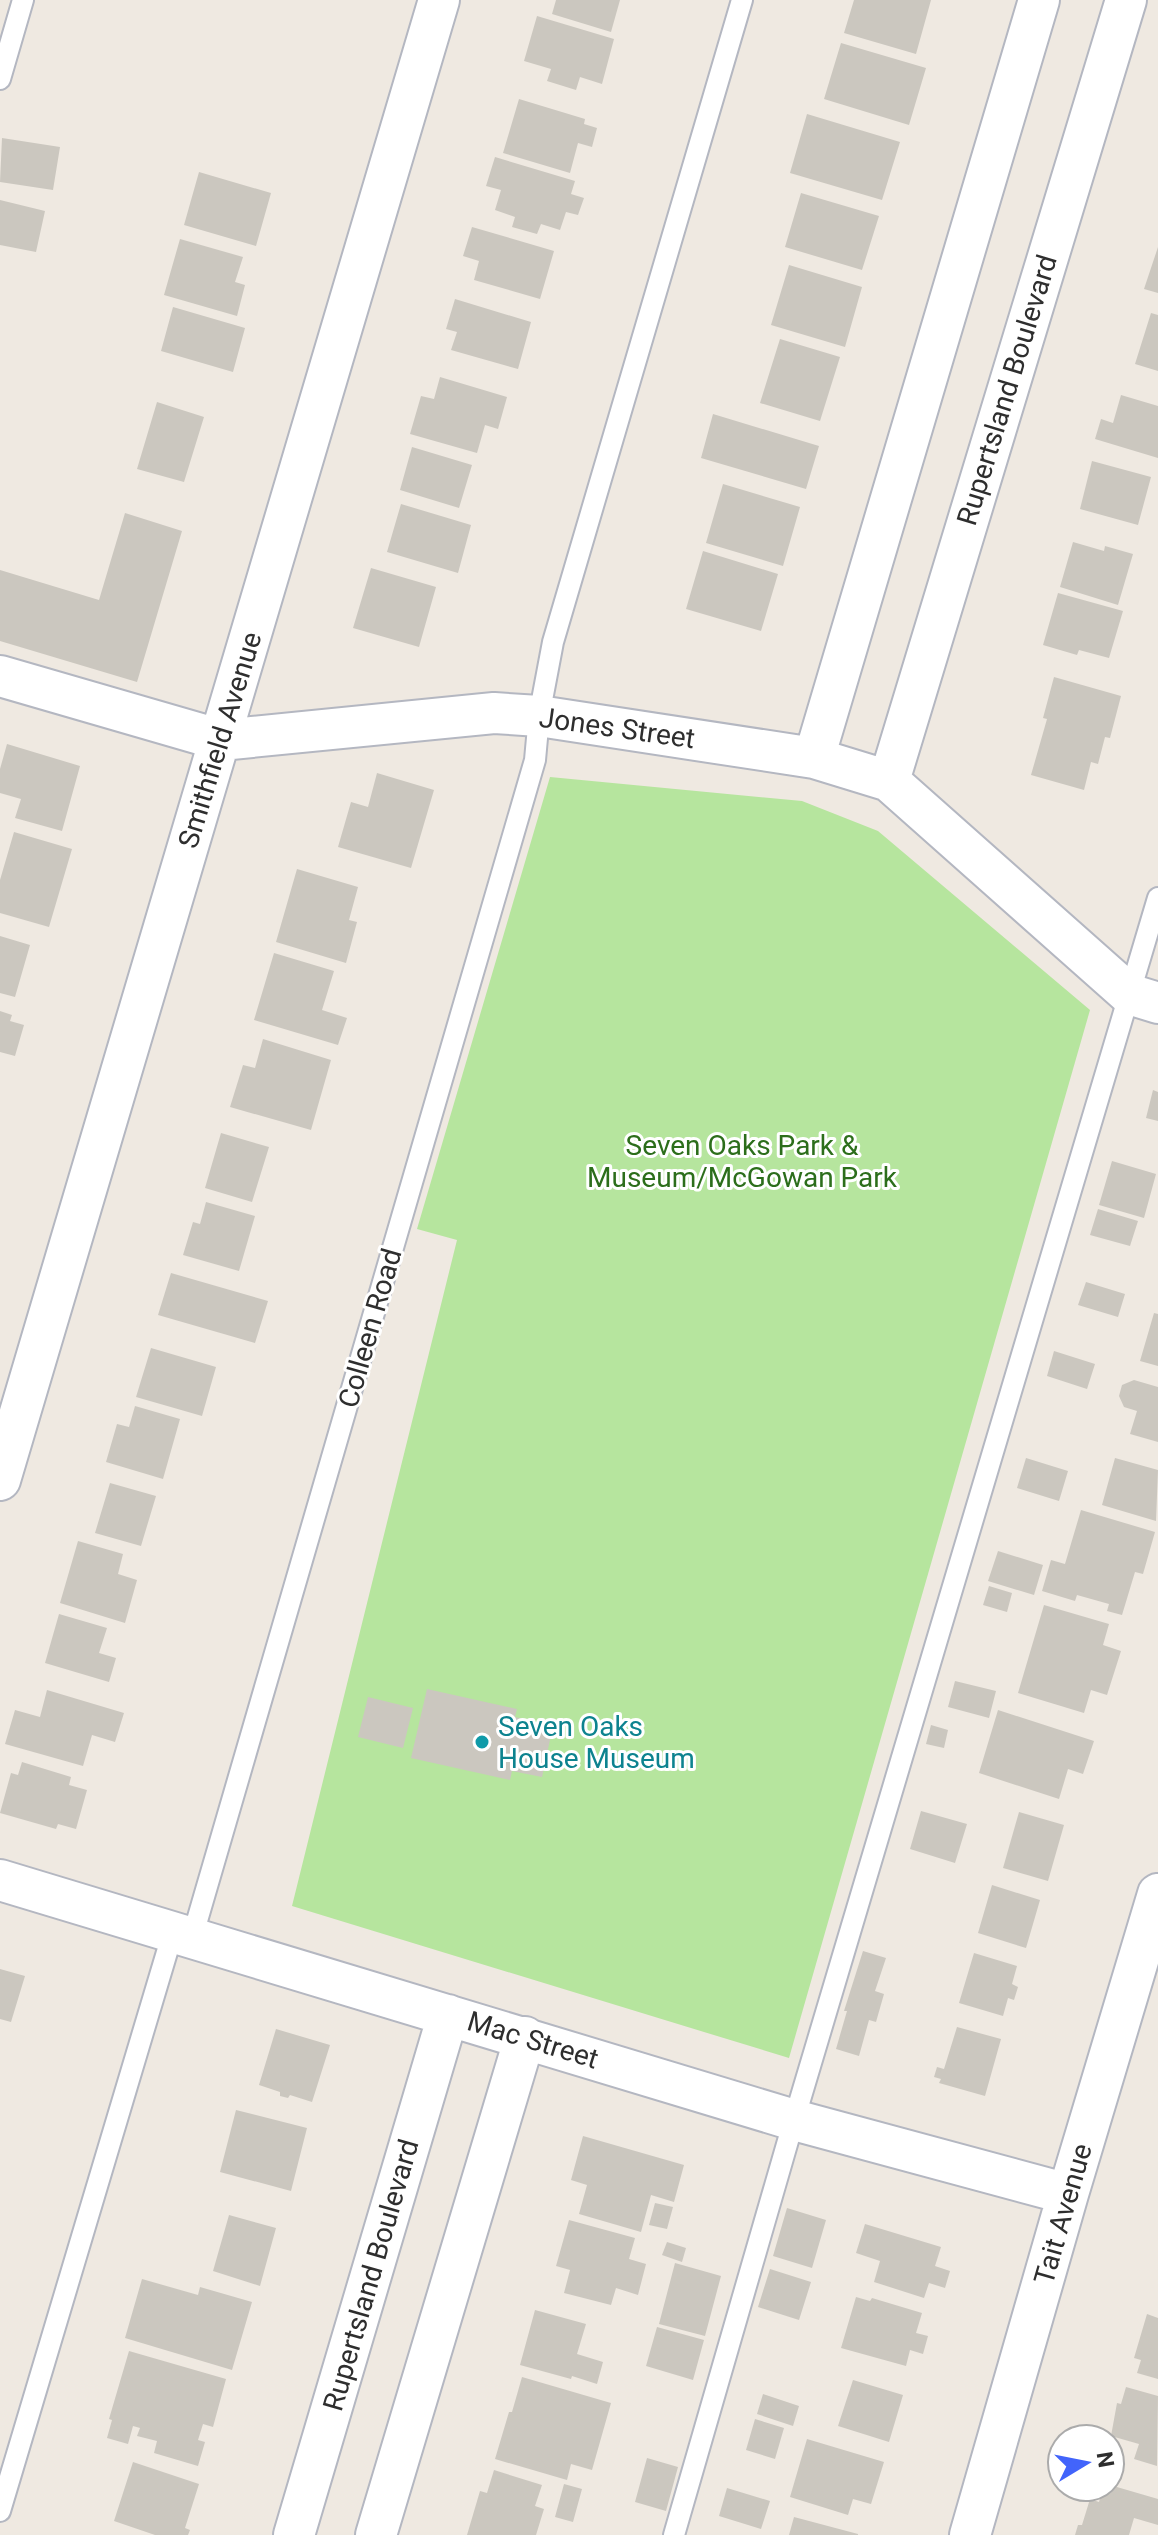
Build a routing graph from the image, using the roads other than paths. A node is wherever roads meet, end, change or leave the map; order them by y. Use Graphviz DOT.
graph roads {
  1 [pos="23,0"];
  2 [pos="439,0"];
  3 [pos="742,0"];
  4 [pos="1039,0"];
  5 [pos="1126,0"];
  6 [pos="0,79"];
  7 [pos="0,676"];
  8 [pos="539,716"];
  9 [pos="221,740"];
  10 [pos="814,758"];
  11 [pos="889,781"];
  12 [pos="1158,898"];
  13 [pos="1144,998"];
  14 [pos="0,1480"];
  15 [pos="0,1880"];
  16 [pos="1158,1894"];
  17 [pos="183,1935"];
  18 [pos="448,2015"];
  19 [pos="525,2037"];
  20 [pos="794,2120"];
  21 [pos="1068,2194"];
  22 [pos="0,2511"];
  23 [pos="294,2535"];
  24 [pos="376,2535"];
  25 [pos="674,2535"];
  26 [pos="970,2535"];
  1 -- 6 [label="lane"];
  2 -- 9 [label="street, Smithfield Avenue"];
  3 -- 8 [label="lane, Colleen Road"];
  4 -- 10 [label="street"];
  5 -- 11 [label="street, Rupertsland Boulevard"];
  7 -- 9 [label="street, Jones Street"];
  8 -- 9 [label="street, Jones Street"];
  8 -- 10 [label="street, Jones Street"];
  8 -- 17 [label="lane, Colleen Road"];
  9 -- 14 [label="street, Smithfield Avenue"];
  10 -- 11 [label="street, Jones Street"];
  11 -- 13 [label="street, Jones Street"];
  12 -- 13 [label="lane"];
  13 -- 20 [label="lane"];
  15 -- 17 [label="street, Mac Street"];
  16 -- 21 [label="street, Tait Avenue"];
  17 -- 18 [label="street, Mac Street"];
  17 -- 22 [label="lane, Colleen Road"];
  18 -- 19 [label="street, Mac Street"];
  18 -- 23 [label="street, Rupertsland Boulevard"];
  19 -- 20 [label="street, Mac Street"];
  19 -- 24 [label="street"];
  20 -- 21 [label="street, Mac Street"];
  20 -- 25 [label="lane"];
  21 -- 26 [label="street, Tait Avenue"];
}
